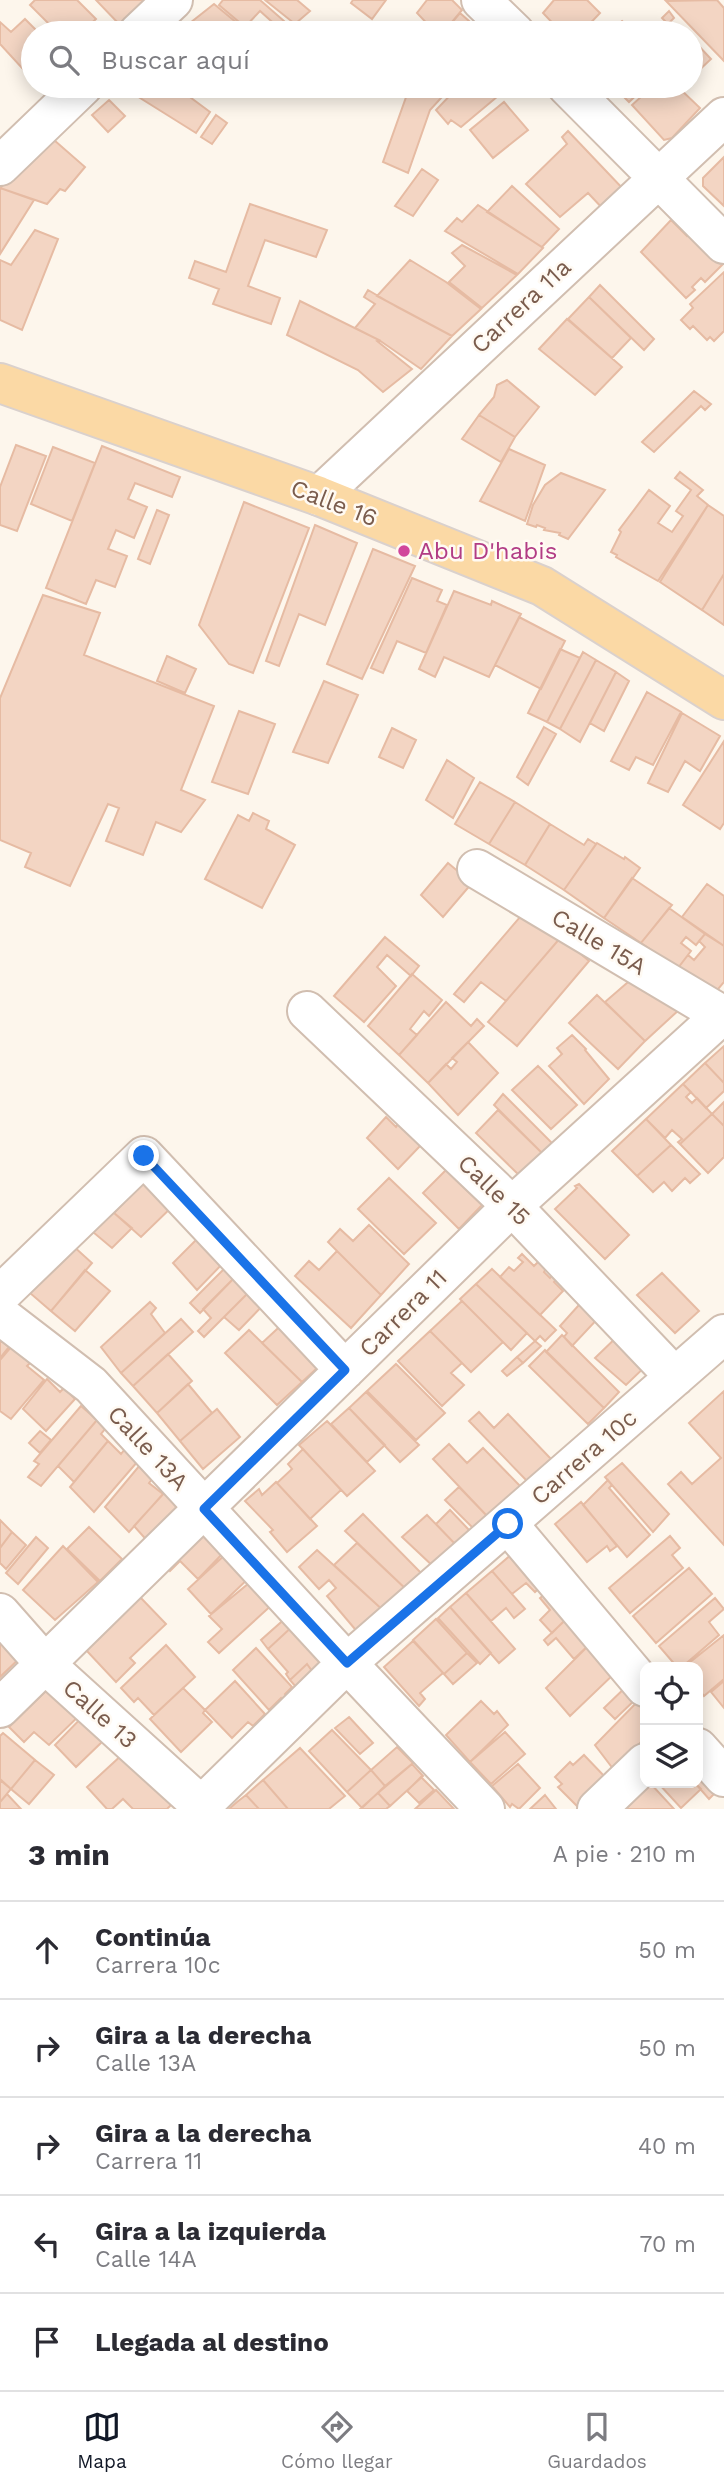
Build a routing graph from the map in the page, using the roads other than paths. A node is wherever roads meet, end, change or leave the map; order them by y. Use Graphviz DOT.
graph roads {
  1 [pos="173,0"];
  2 [pos="481,0"];
  3 [pos="151,21"];
  4 [pos="503,21"];
  5 [pos="71,98"];
  6 [pos="579,98"];
  7 [pos="724,117"];
  8 [pos="0,166"];
  9 [pos="658,176"];
  10 [pos="724,244"];
  11 [pos="2,389"];
  12 [pos="319,496"];
  13 [pos="724,700"];
  14 [pos="477,869"];
  15 [pos="307,1011"];
  16 [pos="723,1014"];
  17 [pos="512,1206"];
  18 [pos="0,1295"];
  19 [pos="0,1315"];
  20 [pos="724,1334"];
  21 [pos="345,1370"];
  22 [pos="675,1377"];
  23 [pos="204,1509"];
  24 [pos="508,1524"];
  25 [pos="0,1613"];
  26 [pos="347,1663"];
  27 [pos="45,1664"];
  28 [pos="640,1681"];
  29 [pos="0,1708"];
  30 [pos="703,1754"];
  31 [pos="640,1768"];
  32 [pos="724,1777"];
  33 [pos="201,1808"];
  34 [pos="485,1809"];
  35 [pos="597,1809"];
  1 -- 3 [label="street"];
  2 -- 4 [label="street"];
  5 -- 8 [label="street"];
  6 -- 9 [label="street"];
  7 -- 9 [label="street, Carrera 11a"];
  9 -- 10 [label="street"];
  9 -- 12 [label="street, Carrera 11a"];
  11 -- 12 [label="main road, Calle 16"];
  12 -- 13 [label="main road, Calle 16"];
  14 -- 16 [label="street, Calle 15A"];
  15 -- 17 [label="street, Calle 15"];
  16 -- 17 [label="street, Carrera 11"];
  17 -- 21 [label="street, Carrera 11"];
  17 -- 22 [label="street, Calle 15"];
  18 -- 21 [label="street"];
  19 -- 23 [label="street, Calle 13A"];
  20 -- 22 [label="street, Carrera 10c"];
  21 -- 23 [label="street, Carrera 11"];
  22 -- 24 [label="street, Carrera 10c"];
  23 -- 26 [label="street, Calle 13A"];
  23 -- 27 [label="street, Carrera 11"];
  24 -- 26 [label="street, Carrera 10c"];
  24 -- 28 [label="street"];
  25 -- 27 [label="street, Calle 13"];
  26 -- 33 [label="street, Carrera 10c"];
  26 -- 34 [label="street, Calle 13A"];
  27 -- 29 [label="street, Carrera 11"];
  27 -- 33 [label="street, Calle 13"];
  30 -- 32 [label="street"];
  31 -- 35 [label="street"];
}
